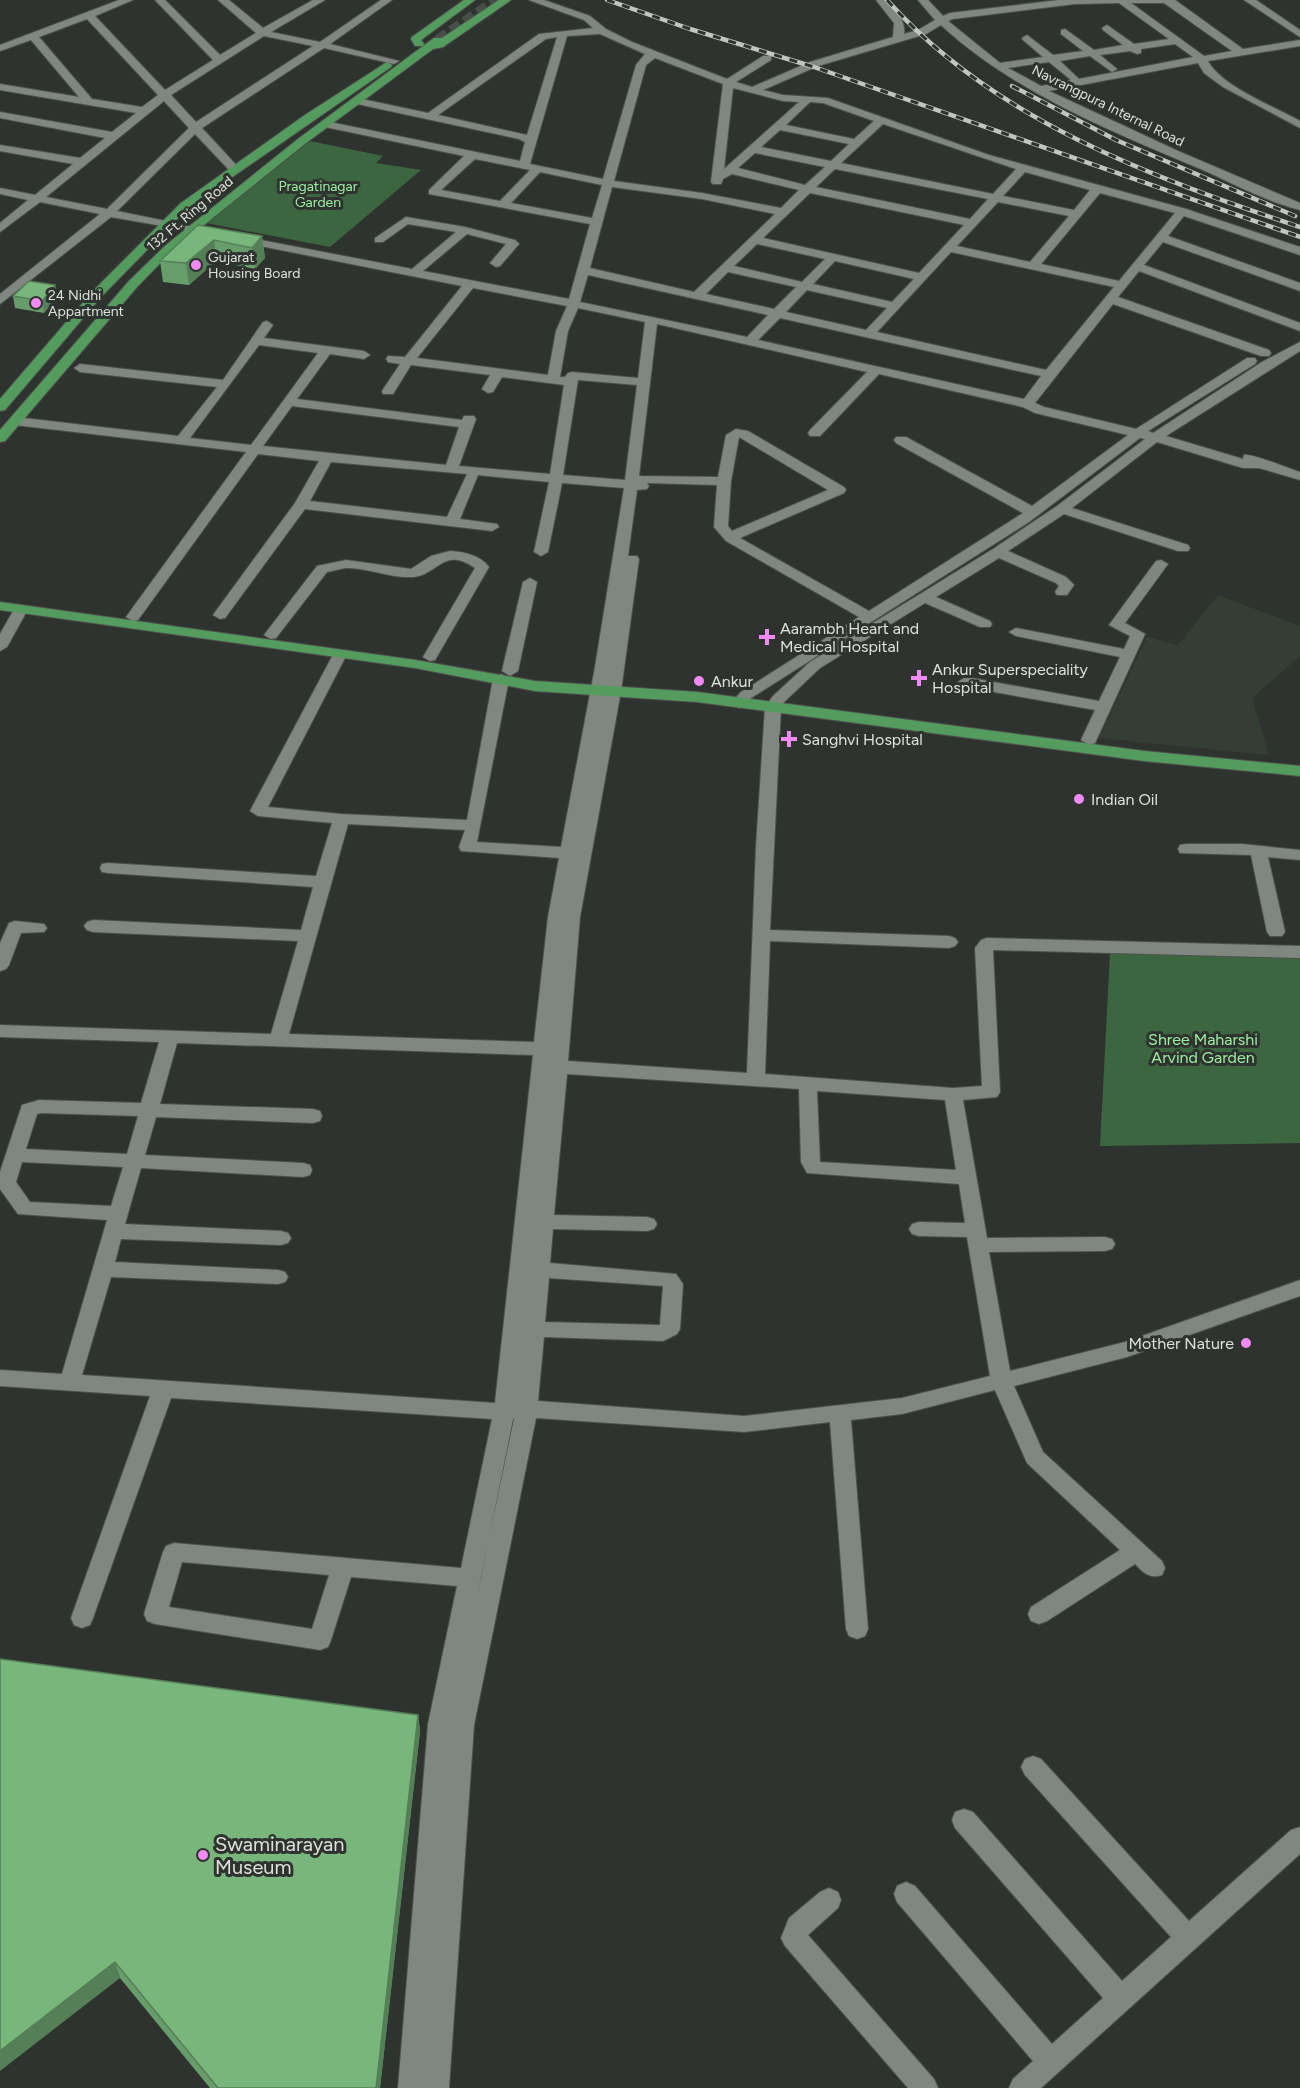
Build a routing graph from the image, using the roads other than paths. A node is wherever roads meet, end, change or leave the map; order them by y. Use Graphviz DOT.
graph roads {
  1 [pos="128,0"];
  2 [pos="160,0"];
  3 [pos="222,0"];
  4 [pos="320,0"];
  5 [pos="387,0"];
  6 [pos="470,0"];
  7 [pos="506,0"];
  8 [pos="534,0"];
  9 [pos="881,0"];
  10 [pos="923,0"];
  11 [pos="1121,0"];
  12 [pos="1128,0"];
  13 [pos="1169,0"];
  14 [pos="1249,0"];
  15 [pos="1069,1"];
  16 [pos="89,15"];
  17 [pos="941,19"];
  18 [pos="1107,28"];
  19 [pos="602,31"];
  20 [pos="1065,32"];
  21 [pos="262,33"];
  22 [pos="563,33"];
  23 [pos="1300,34"];
  24 [pos="33,36"];
  25 [pos="898,38"];
  26 [pos="1026,38"];
  27 [pos="1177,41"];
  28 [pos="428,42"];
  29 [pos="1300,43"];
  30 [pos="322,45"];
  31 [pos="1131,47"];
  32 [pos="0,48"];
  33 [pos="1240,52"];
  34 [pos="1092,53"];
  35 [pos="654,55"];
  36 [pos="1201,58"];
  37 [pos="1049,59"];
  38 [pos="219,60"];
  39 [pos="394,61"];
  40 [pos="1153,63"];
  41 [pos="999,66"];
  42 [pos="1113,69"];
  43 [pos="780,70"];
  44 [pos="1074,78"];
  45 [pos="728,82"];
  46 [pos="0,87"];
  47 [pos="754,90"];
  48 [pos="1038,90"];
  49 [pos="164,95"];
  50 [pos="808,99"];
  51 [pos="357,101"];
  52 [pos="89,102"];
  53 [pos="145,111"];
  54 [pos="1300,115"];
  55 [pos="0,116"];
  56 [pos="430,116"];
  57 [pos="1286,117"];
  58 [pos="882,119"];
  59 [pos="325,124"];
  60 [pos="1300,125"];
  61 [pos="778,126"];
  62 [pos="195,128"];
  63 [pos="114,136"];
  64 [pos="531,141"];
  65 [pos="857,143"];
  66 [pos="0,148"];
  67 [pos="753,149"];
  68 [pos="472,155"];
  69 [pos="82,162"];
  70 [pos="524,165"];
  71 [pos="832,166"];
  72 [pos="538,168"];
  73 [pos="1023,168"];
  74 [pos="730,170"];
  75 [pos="235,171"];
  76 [pos="717,182"];
  77 [pos="607,183"];
  78 [pos="807,189"];
  79 [pos="1097,189"];
  80 [pos="0,191"];
  81 [pos="702,196"];
  82 [pos="38,198"];
  83 [pos="995,198"];
  84 [pos="503,205"];
  85 [pos="1300,207"];
  86 [pos="1182,211"];
  87 [pos="783,212"];
  88 [pos="109,213"];
  89 [pos="1077,214"];
  90 [pos="596,222"];
  91 [pos="166,223"];
  92 [pos="973,223"];
  93 [pos="0,229"];
  94 [pos="191,230"];
  95 [pos="465,230"];
  96 [pos="1160,237"];
  97 [pos="379,240"];
  98 [pos="755,240"];
  99 [pos="949,248"];
  100 [pos="1300,251"];
  101 [pos="833,257"];
  102 [pos="496,263"];
  103 [pos="1034,266"];
  104 [pos="1137,266"];
  105 [pos="725,268"];
  106 [pos="583,270"];
  107 [pos="414,273"];
  108 [pos="923,277"];
  109 [pos="471,283"];
  110 [pos="1121,285"];
  111 [pos="804,286"];
  112 [pos="1300,287"];
  113 [pos="697,296"];
  114 [pos="1111,298"];
  115 [pos="0,300"];
  116 [pos="574,303"];
  117 [pos="896,306"];
  118 [pos="778,314"];
  119 [pos="658,321"];
  120 [pos="267,325"];
  121 [pos="1300,327"];
  122 [pos="1300,333"];
  123 [pos="869,334"];
  124 [pos="256,341"];
  125 [pos="749,342"];
  126 [pos="1300,346"];
  127 [pos="326,351"];
  128 [pos="1265,353"];
  129 [pos="363,355"];
  130 [pos="392,359"];
  131 [pos="408,361"];
  132 [pos="80,368"];
  133 [pos="876,370"];
  134 [pos="498,372"];
  135 [pos="1049,374"];
  136 [pos="553,380"];
  137 [pos="571,382"];
  138 [pos="643,382"];
  139 [pos="226,384"];
  140 [pos="488,389"];
  141 [pos="388,391"];
  142 [pos="288,402"];
  143 [pos="1027,404"];
  144 [pos="0,407"];
  145 [pos="15,421"];
  146 [pos="1151,432"];
  147 [pos="815,433"];
  148 [pos="0,438"];
  149 [pos="901,440"];
  150 [pos="181,441"];
  151 [pos="254,449"];
  152 [pos="327,458"];
  153 [pos="451,469"];
  154 [pos="1300,476"];
  155 [pos="472,477"];
  156 [pos="556,479"];
  157 [pos="724,481"];
  158 [pos="639,484"];
  159 [pos="301,504"];
  160 [pos="1062,509"];
  161 [pos="1032,513"];
  162 [pos="452,521"];
  163 [pos="492,527"];
  164 [pos="730,537"];
  165 [pos="1184,548"];
  166 [pos="541,552"];
  167 [pos="998,552"];
  168 [pos="1161,564"];
  169 [pos="530,582"];
  170 [pos="1062,592"];
  171 [pos="0,596"];
  172 [pos="924,597"];
  173 [pos="0,606"];
  174 [pos="21,609"];
  175 [pos="220,615"];
  176 [pos="133,617"];
  177 [pos="870,617"];
  178 [pos="984,624"];
  179 [pos="1016,632"];
  180 [pos="271,635"];
  181 [pos="0,646"];
  182 [pos="340,654"];
  183 [pos="1129,654"];
  184 [pos="430,657"];
  185 [pos="505,675"];
  186 [pos="966,682"];
  187 [pos="606,687"];
  188 [pos="743,699"];
  189 [pos="775,703"];
  190 [pos="1105,707"];
  191 [pos="1089,740"];
  192 [pos="1300,760"];
  193 [pos="1300,771"];
  194 [pos="341,819"];
  195 [pos="474,825"];
  196 [pos="1186,849"];
  197 [pos="1258,850"];
  198 [pos="568,853"];
  199 [pos="1300,855"];
  200 [pos="108,868"];
  201 [pos="324,882"];
  202 [pos="93,926"];
  203 [pos="38,928"];
  204 [pos="1276,932"];
  205 [pos="763,935"];
  206 [pos="308,936"];
  207 [pos="949,942"];
  208 [pos="1300,952"];
  209 [pos="0,965"];
  210 [pos="0,1031"];
  211 [pos="170,1036"];
  212 [pos="278,1041"];
  213 [pos="551,1058"];
  214 [pos="756,1080"];
  215 [pos="808,1083"];
  216 [pos="953,1094"];
  217 [pos="148,1109"];
  218 [pos="313,1116"];
  219 [pos="15,1155"];
  220 [pos="133,1162"];
  221 [pos="303,1170"];
  222 [pos="966,1178"];
  223 [pos="117,1222"];
  224 [pos="545,1222"];
  225 [pos="647,1224"];
  226 [pos="919,1229"];
  227 [pos="281,1238"];
  228 [pos="976,1238"];
  229 [pos="1105,1244"];
  230 [pos="103,1269"];
  231 [pos="540,1270"];
  232 [pos="278,1277"];
  233 [pos="1300,1288"];
  234 [pos="534,1329"];
  235 [pos="0,1378"];
  236 [pos="1001,1380"];
  237 [pos="70,1383"];
  238 [pos="163,1390"];
  239 [pos="526,1409"];
  240 [pos="504,1412"];
  241 [pos="840,1413"];
  242 [pos="1136,1552"];
  243 [pos="343,1567"];
  244 [pos="1154,1568"];
  245 [pos="470,1578"];
  246 [pos="1039,1614"];
  247 [pos="82,1618"];
  248 [pos="856,1629"];
  249 [pos="1033,1767"];
  250 [pos="964,1820"];
  251 [pos="1300,1838"];
  252 [pos="906,1894"];
  253 [pos="829,1900"];
  254 [pos="1188,1938"];
  255 [pos="1121,1999"];
  256 [pos="1051,2062"];
  257 [pos="411,2088"];
  258 [pos="436,2088"];
  259 [pos="925,2088"];
  260 [pos="1022,2088"];
  1 -- 16 [label="street"];
  2 -- 38 [label="street"];
  3 -- 21 [label="street"];
  4 -- 21 [label="street"];
  5 -- 30 [label="street"];
  6 -- 28 [label="main road"];
  7 -- 28 [label="main road"];
  8 -- 19 [label="street"];
  9 -- 25 [label="street"];
  10 -- 17 [label="street, Navrangpura Internal Road"];
  11 -- 15 [label="street"];
  11 -- 27 [label="street"];
  12 -- 13 [label="street"];
  13 -- 33 [label="street"];
  14 -- 23 [label="street"];
  15 -- 17 [label="street"];
  16 -- 24 [label="street"];
  16 -- 49 [label="street"];
  17 -- 25 [label="street"];
  17 -- 41 [label="street, Navrangpura Internal Road"];
  18 -- 31 [label="street"];
  19 -- 22 [label="street"];
  19 -- 35 [label="street"];
  20 -- 34 [label="street"];
  21 -- 30 [label="street"];
  21 -- 38 [label="street"];
  22 -- 56 [label="street"];
  22 -- 64 [label="street"];
  24 -- 32 [label="street"];
  24 -- 52 [label="street"];
  25 -- 47 [label="street"];
  26 -- 37 [label="street"];
  27 -- 31 [label="street"];
  27 -- 36 [label="street"];
  28 -- 39 [label="main road, 132 Ft. Ring Road"];
  28 -- 51 [label="main road, 132 Ft. Ring Road"];
  29 -- 33 [label="street"];
  30 -- 39 [label="street"];
  30 -- 62 [label="street"];
  31 -- 34 [label="street"];
  31 -- 40 [label="street"];
  33 -- 36 [label="street"];
  34 -- 37 [label="street"];
  34 -- 42 [label="street"];
  35 -- 45 [label="street"];
  35 -- 77 [label="street"];
  36 -- 48 [label="street"];
  36 -- 57 [label="street"];
  37 -- 41 [label="street"];
  37 -- 44 [label="street"];
  38 -- 49 [label="street"];
  39 -- 75 [label="main road, 132 Ft. Ring Road"];
  41 -- 48 [label="street, Navrangpura Internal Road"];
  43 -- 45 [label="street"];
  45 -- 47 [label="street"];
  45 -- 76 [label="street"];
  46 -- 52 [label="street"];
  47 -- 50 [label="street"];
  48 -- 85 [label="street, Navrangpura Internal Road"];
  49 -- 53 [label="street"];
  49 -- 62 [label="street"];
  50 -- 58 [label="street"];
  50 -- 61 [label="street"];
  51 -- 56 [label="street"];
  51 -- 59 [label="main road, 132 Ft. Ring Road"];
  52 -- 53 [label="street"];
  53 -- 63 [label="street"];
  54 -- 57 [label="street"];
  55 -- 63 [label="street"];
  56 -- 64 [label="street"];
  57 -- 60 [label="street"];
  58 -- 65 [label="street"];
  58 -- 73 [label="street"];
  59 -- 68 [label="street"];
  59 -- 94 [label="main road, 132 Ft. Ring Road"];
  61 -- 65 [label="street"];
  61 -- 67 [label="street"];
  62 -- 75 [label="street"];
  62 -- 88 [label="street"];
  63 -- 69 [label="street"];
  64 -- 70 [label="street"];
  65 -- 71 [label="street"];
  66 -- 69 [label="street"];
  67 -- 71 [label="street"];
  67 -- 74 [label="street"];
  68 -- 70 [label="street"];
  68 -- 84 [label="street"];
  69 -- 82 [label="street"];
  70 -- 72 [label="street"];
  71 -- 78 [label="street"];
  71 -- 83 [label="street"];
  72 -- 77 [label="street"];
  72 -- 84 [label="street"];
  73 -- 79 [label="street"];
  73 -- 83 [label="street"];
  74 -- 76 [label="street"];
  74 -- 78 [label="street"];
  75 -- 91 [label="main road, 132 Ft. Ring Road"];
  76 -- 81 [label="street"];
  77 -- 81 [label="street"];
  77 -- 90 [label="street"];
  78 -- 87 [label="street"];
  78 -- 92 [label="street"];
  79 -- 86 [label="street"];
  79 -- 89 [label="street"];
  80 -- 82 [label="street"];
  81 -- 87 [label="street"];
  82 -- 88 [label="street"];
  82 -- 93 [label="street"];
  83 -- 89 [label="street"];
  83 -- 92 [label="street"];
  84 -- 90 [label="street"];
  86 -- 96 [label="street"];
  86 -- 100 [label="street"];
  87 -- 98 [label="street"];
  88 -- 91 [label="street"];
  88 -- 115 [label="street"];
  89 -- 103 [label="street"];
  90 -- 106 [label="street"];
  91 -- 94 [label="street"];
  91 -- 144 [label="main road, 132 Ft. Ring Road"];
  92 -- 99 [label="street"];
  94 -- 107 [label="street"];
  94 -- 145 [label="main road, 132 Ft. Ring Road"];
  95 -- 97 [label="street"];
  95 -- 102 [label="street"];
  95 -- 107 [label="street"];
  96 -- 104 [label="street"];
  96 -- 112 [label="street"];
  98 -- 101 [label="street"];
  98 -- 105 [label="street"];
  99 -- 103 [label="street"];
  99 -- 108 [label="street"];
  101 -- 108 [label="street"];
  101 -- 111 [label="street"];
  103 -- 110 [label="street"];
  104 -- 110 [label="street"];
  104 -- 121 [label="street"];
  105 -- 111 [label="street"];
  105 -- 113 [label="street"];
  106 -- 113 [label="street"];
  106 -- 116 [label="street"];
  107 -- 109 [label="street"];
  108 -- 117 [label="street"];
  109 -- 116 [label="street"];
  109 -- 131 [label="street"];
  110 -- 114 [label="street"];
  111 -- 117 [label="street"];
  111 -- 118 [label="street"];
  113 -- 118 [label="street"];
  114 -- 128 [label="street"];
  114 -- 135 [label="street"];
  116 -- 119 [label="street"];
  116 -- 136 [label="street"];
  117 -- 123 [label="street"];
  118 -- 123 [label="street"];
  118 -- 125 [label="street"];
  119 -- 125 [label="street"];
  119 -- 138 [label="street"];
  119 -- 158 [label="street"];
  120 -- 124 [label="street"];
  122 -- 128 [label="street"];
  123 -- 135 [label="street"];
  124 -- 127 [label="street"];
  124 -- 139 [label="street"];
  125 -- 133 [label="street"];
  126 -- 146 [label="street"];
  127 -- 129 [label="street"];
  127 -- 142 [label="street"];
  128 -- 146 [label="street"];
  130 -- 131 [label="street"];
  131 -- 134 [label="street"];
  131 -- 141 [label="street"];
  132 -- 139 [label="street"];
  133 -- 143 [label="street"];
  133 -- 147 [label="street"];
  134 -- 136 [label="street"];
  134 -- 140 [label="street"];
  135 -- 143 [label="street"];
  136 -- 137 [label="street"];
  137 -- 138 [label="street"];
  137 -- 156 [label="street"];
  138 -- 158 [label="street"];
  139 -- 150 [label="street"];
  142 -- 151 [label="street"];
  142 -- 153 [label="street"];
  143 -- 146 [label="street"];
  145 -- 148 [label="main road, 132 Ft. Ring Road"];
  145 -- 150 [label="street"];
  146 -- 154 [label="street"];
  146 -- 160 [label="street"];
  146 -- 161 [label="street"];
  149 -- 161 [label="street"];
  150 -- 151 [label="street"];
  151 -- 152 [label="street"];
  151 -- 176 [label="street"];
  152 -- 153 [label="street"];
  152 -- 159 [label="street"];
  153 -- 156 [label="street"];
  155 -- 162 [label="street"];
  156 -- 158 [label="street"];
  156 -- 166 [label="street"];
  157 -- 158 [label="street"];
  157 -- 164 [label="street"];
  157 -- 164 [label="street"];
  158 -- 187 [label="street"];
  159 -- 162 [label="street"];
  159 -- 175 [label="street"];
  160 -- 165 [label="street"];
  160 -- 167 [label="street"];
  161 -- 177 [label="street"];
  162 -- 163 [label="street"];
  164 -- 177 [label="street"];
  167 -- 170 [label="street"];
  167 -- 172 [label="street"];
  168 -- 183 [label="street"];
  169 -- 185 [label="street"];
  171 -- 176 [label="main road"];
  172 -- 178 [label="street"];
  172 -- 189 [label="street"];
  173 -- 174 [label="main road"];
  174 -- 181 [label="street"];
  174 -- 182 [label="main road"];
  176 -- 180 [label="main road"];
  177 -- 188 [label="street"];
  179 -- 183 [label="street"];
  180 -- 184 [label="main road"];
  180 -- 184 [label="street"];
  182 -- 185 [label="main road"];
  182 -- 194 [label="street"];
  183 -- 190 [label="street"];
  184 -- 185 [label="main road"];
  185 -- 187 [label="main road"];
  185 -- 195 [label="street"];
  186 -- 190 [label="street"];
  187 -- 188 [label="main road"];
  187 -- 198 [label="street"];
  187 -- 213 [label="street"];
  188 -- 189 [label="main road"];
  189 -- 191 [label="main road"];
  189 -- 193 [label="main road"];
  189 -- 205 [label="street"];
  190 -- 191 [label="street"];
  191 -- 192 [label="main road"];
  194 -- 195 [label="street"];
  194 -- 201 [label="street"];
  195 -- 198 [label="street"];
  196 -- 197 [label="street"];
  197 -- 199 [label="street"];
  197 -- 204 [label="street"];
  198 -- 213 [label="street"];
  200 -- 201 [label="street"];
  201 -- 206 [label="street"];
  202 -- 206 [label="street"];
  203 -- 209 [label="street"];
  205 -- 207 [label="street"];
  205 -- 214 [label="street"];
  206 -- 212 [label="street"];
  208 -- 216 [label="street"];
  210 -- 211 [label="street"];
  211 -- 212 [label="street"];
  211 -- 217 [label="street"];
  212 -- 213 [label="street"];
  213 -- 214 [label="street"];
  213 -- 224 [label="street"];
  213 -- 240 [label="street"];
  214 -- 215 [label="street"];
  215 -- 216 [label="street"];
  215 -- 222 [label="street"];
  216 -- 222 [label="street"];
  217 -- 218 [label="street"];
  217 -- 219 [label="street"];
  217 -- 220 [label="street"];
  219 -- 220 [label="street"];
  219 -- 223 [label="street"];
  220 -- 221 [label="street"];
  220 -- 223 [label="street"];
  222 -- 228 [label="street"];
  223 -- 227 [label="street"];
  223 -- 230 [label="street"];
  224 -- 225 [label="street"];
  224 -- 231 [label="street"];
  226 -- 228 [label="street"];
  228 -- 229 [label="street"];
  228 -- 236 [label="street"];
  230 -- 232 [label="street"];
  230 -- 237 [label="street"];
  231 -- 234 [label="street"];
  231 -- 234 [label="street"];
  233 -- 236 [label="street"];
  234 -- 239 [label="street"];
  235 -- 237 [label="street"];
  236 -- 241 [label="street"];
  236 -- 242 [label="street"];
  237 -- 238 [label="street"];
  238 -- 240 [label="street"];
  238 -- 247 [label="street"];
  239 -- 240 [label="street"];
  239 -- 241 [label="street"];
  239 -- 258 [label="street"];
  240 -- 245 [label="street"];
  241 -- 248 [label="street"];
  242 -- 244 [label="street"];
  242 -- 246 [label="street"];
  243 -- 243 [label="street"];
  243 -- 245 [label="street"];
  245 -- 257 [label="street"];
  249 -- 254 [label="street"];
  250 -- 255 [label="street"];
  251 -- 254 [label="street"];
  252 -- 256 [label="street"];
  253 -- 259 [label="street"];
  254 -- 255 [label="street"];
  255 -- 256 [label="street"];
  256 -- 260 [label="street"];
}
